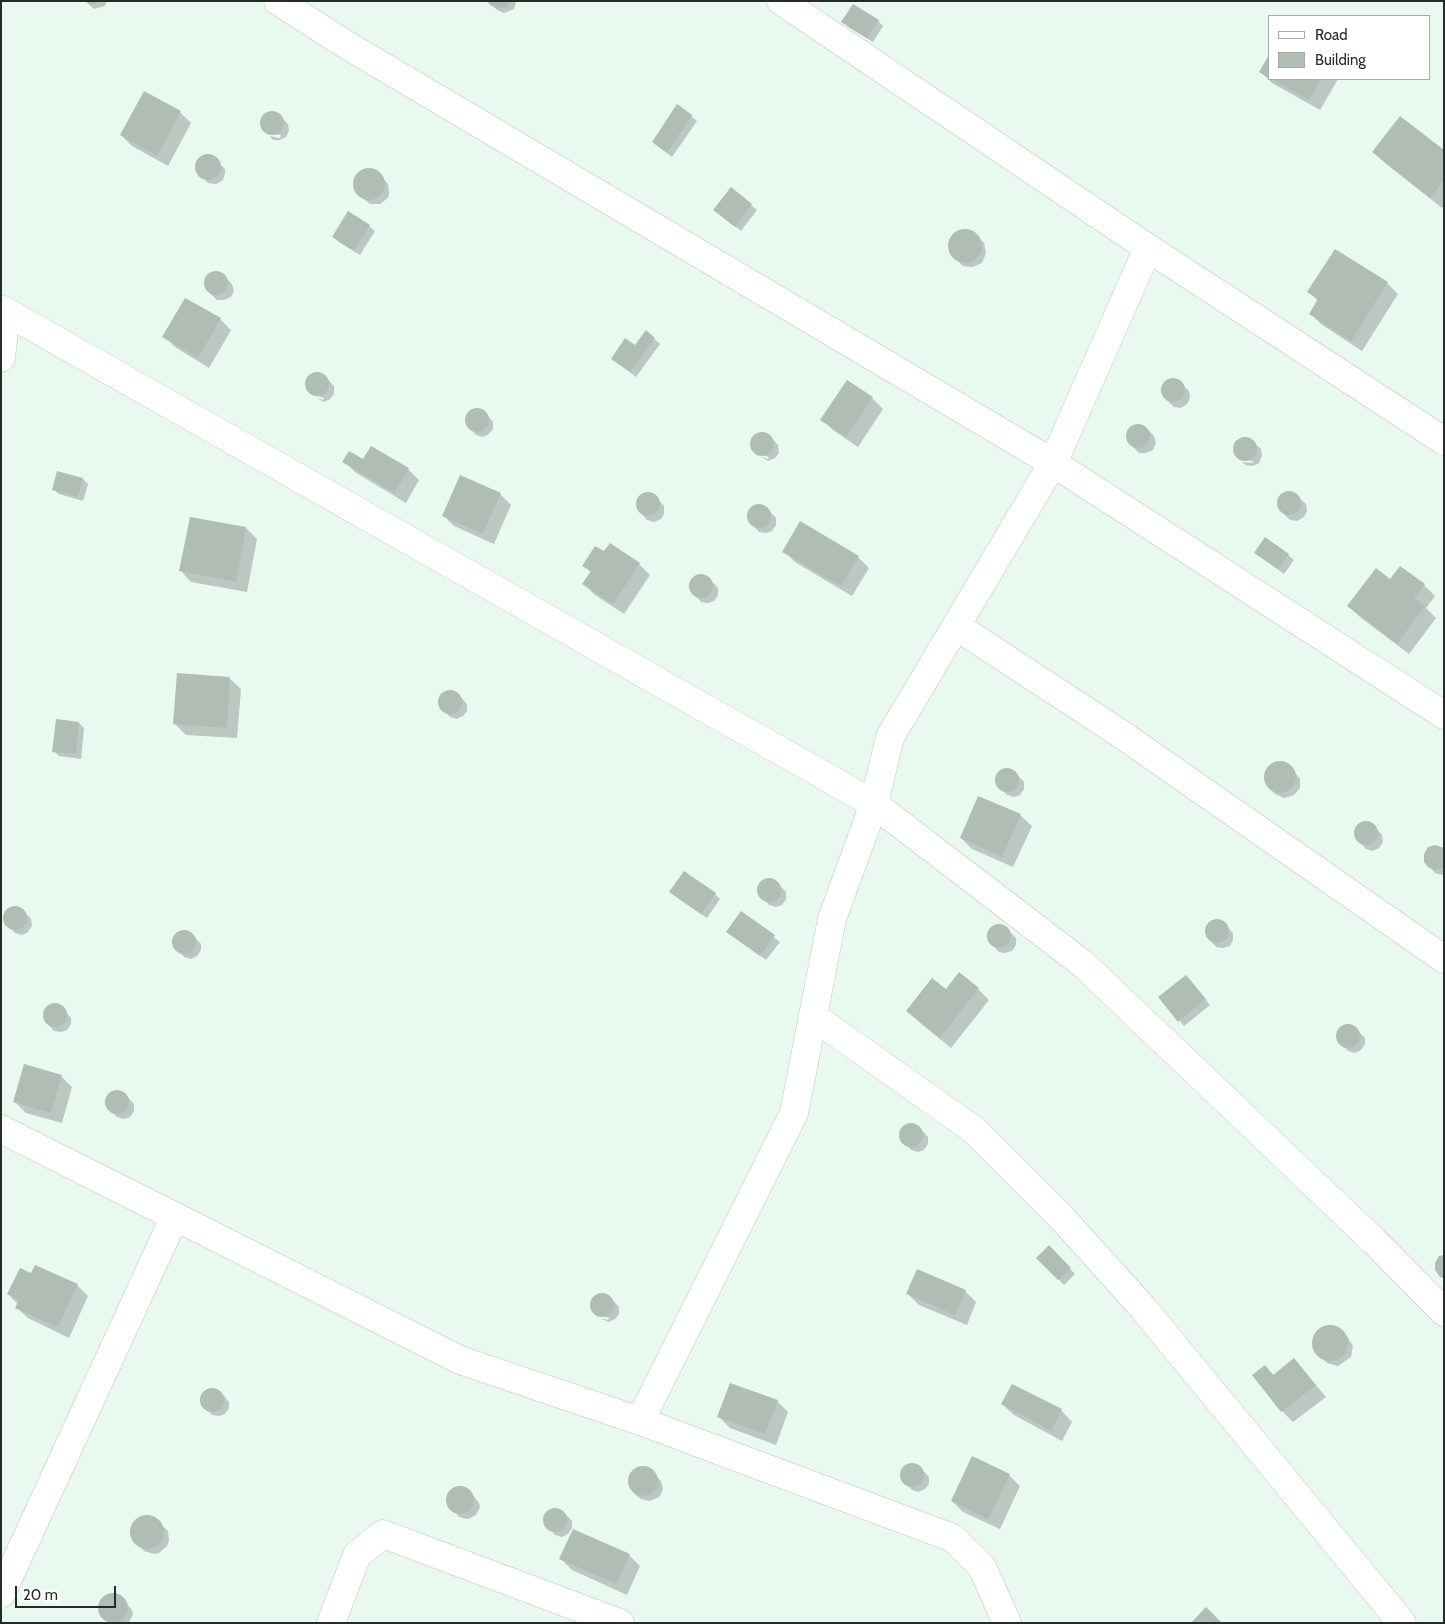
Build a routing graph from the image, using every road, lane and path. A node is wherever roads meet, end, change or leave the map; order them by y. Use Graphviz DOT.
graph roads {
  1 [pos="278,1"];
  2 [pos="781,1"];
  3 [pos="1148,248"];
  4 [pos="3,313"];
  5 [pos="1,358"];
  6 [pos="1444,441"];
  7 [pos="1052,463"];
  8 [pos="956,626"];
  9 [pos="1444,715"];
  10 [pos="874,804"];
  11 [pos="1444,959"];
  12 [pos="814,1017"];
  13 [pos="1,1129"];
  14 [pos="175,1216"];
  15 [pos="1444,1312"];
  16 [pos="640,1421"];
  17 [pos="1,1594"];
  18 [pos="331,1623"];
  19 [pos="620,1623"];
  20 [pos="1007,1623"];
  21 [pos="1402,1623"];
  1 -- 7 [label="street"];
  2 -- 3 [label="street"];
  3 -- 6 [label="street"];
  3 -- 7 [label="street"];
  4 -- 5 [label="street"];
  4 -- 10 [label="street"];
  7 -- 8 [label="street"];
  7 -- 9 [label="street"];
  8 -- 10 [label="street"];
  8 -- 11 [label="street"];
  10 -- 12 [label="street"];
  10 -- 15 [label="street"];
  12 -- 16 [label="street"];
  12 -- 21 [label="street"];
  13 -- 14 [label="street"];
  14 -- 16 [label="street"];
  14 -- 17 [label="street"];
  16 -- 20 [label="street"];
  18 -- 19 [label="street"];
}
